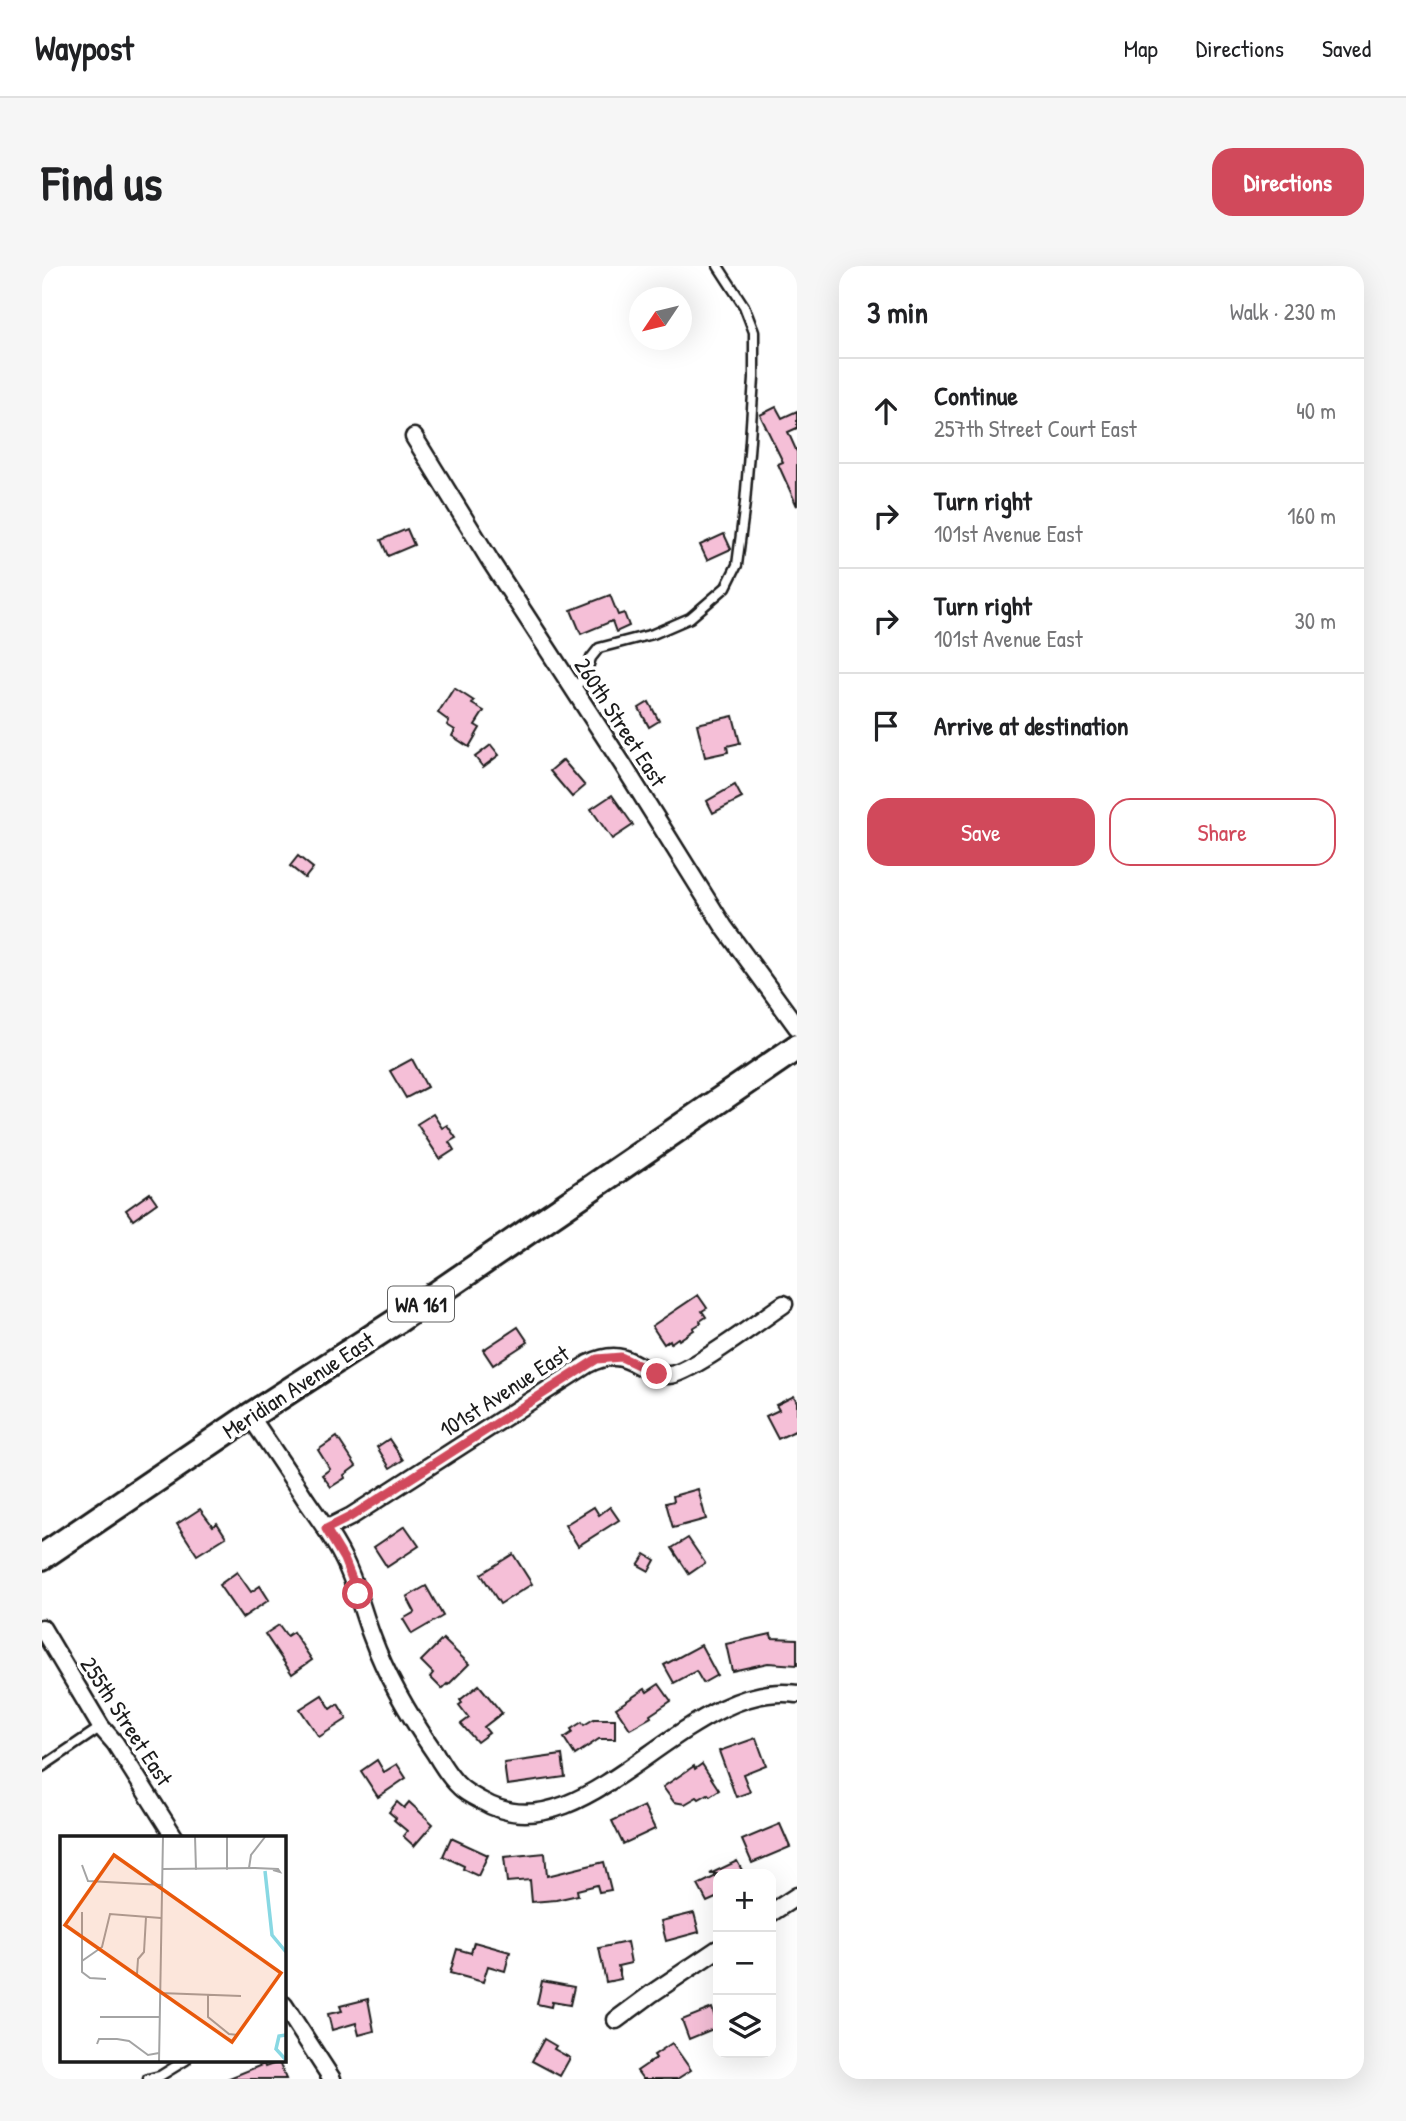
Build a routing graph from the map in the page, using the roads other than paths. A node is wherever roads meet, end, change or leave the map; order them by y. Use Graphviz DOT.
graph roads {
  1 [pos="718,266"];
  2 [pos="414,437"];
  3 [pos="573,689"];
  4 [pos="797,1027"];
  5 [pos="797,1047"];
  6 [pos="784,1304"];
  7 [pos="250,1416"];
  8 [pos="326,1529"];
  9 [pos="42,1557"];
  10 [pos="42,1628"];
  11 [pos="797,1694"];
  12 [pos="102,1727"];
  13 [pos="42,1767"];
  14 [pos="174,1836"];
  15 [pos="797,1896"];
  16 [pos="776,1910"];
  17 [pos="713,1952"];
  18 [pos="285,2006"];
  19 [pos="616,2020"];
  20 [pos="183,2062"];
  21 [pos="148,2079"];
  22 [pos="332,2079"];
  1 -- 3 [label="lane"];
  2 -- 3 [label="street, 260th Street East"];
  3 -- 4 [label="street, 260th Street East"];
  5 -- 7 [label="main road, Meridian Avenue East / WA 161"];
  6 -- 8 [label="street, 101st Avenue East"];
  7 -- 8 [label="street"];
  7 -- 9 [label="main road, Meridian Avenue East / WA 161"];
  8 -- 11 [label="street"];
  10 -- 12 [label="street, 255th Street East"];
  12 -- 13 [label="lane"];
  12 -- 14 [label="street, 255th Street East"];
  15 -- 16 [label="street"];
  17 -- 19 [label="street"];
  18 -- 22 [label="street"];
  20 -- 21 [label="lane"];
}
